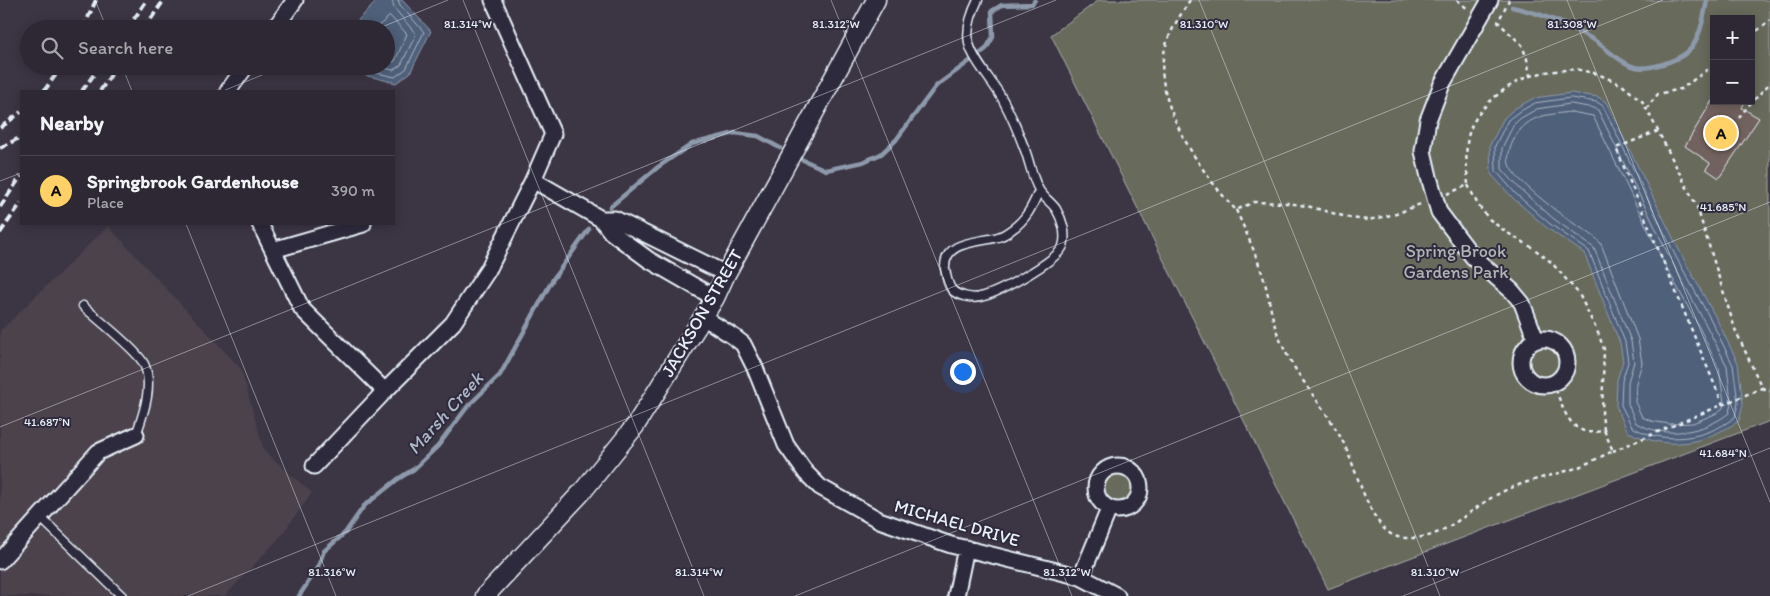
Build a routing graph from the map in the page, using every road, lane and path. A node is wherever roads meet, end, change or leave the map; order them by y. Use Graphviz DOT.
graph roads {
  1 [pos="295,0"];
  2 [pos="494,0"];
  3 [pos="876,0"];
  4 [pos="978,0"];
  5 [pos="1190,0"];
  6 [pos="1490,0"];
  7 [pos="1508,0"];
  8 [pos="281,20"];
  9 [pos="1770,20"];
  10 [pos="1755,33"];
  11 [pos="1710,68"];
  12 [pos="240,75"];
  13 [pos="1530,76"];
  14 [pos="1770,83"];
  15 [pos="229,90"];
  16 [pos="1646,109"];
  17 [pos="1739,118"];
  18 [pos="1658,131"];
  19 [pos="533,180"];
  20 [pos="1468,185"];
  21 [pos="1039,191"];
  22 [pos="1435,198"];
  23 [pos="1236,210"];
  24 [pos="601,219"];
  25 [pos="260,225"];
  26 [pos="360,225"];
  27 [pos="272,250"];
  28 [pos="726,274"];
  29 [pos="715,298"];
  30 [pos="83,306"];
  31 [pos="704,317"];
  32 [pos="1536,340"];
  33 [pos="1554,384"];
  34 [pos="1762,388"];
  35 [pos="385,391"];
  36 [pos="1770,391"];
  37 [pos="1723,405"];
  38 [pos="1604,430"];
  39 [pos="136,436"];
  40 [pos="1613,452"];
  41 [pos="314,466"];
  42 [pos="1109,509"];
  43 [pos="40,517"];
  44 [pos="966,548"];
  45 [pos="0,561"];
  46 [pos="1081,577"];
  47 [pos="122,596"];
  48 [pos="485,596"];
  49 [pos="956,596"];
  50 [pos="1117,596"];
  1 -- 8 [label="street"];
  2 -- 19 [label="street"];
  3 -- 28 [label="street, JACKSON STREET"];
  4 -- 21 [label="lane"];
  5 -- 23 [label="path"];
  6 -- 22 [label="street"];
  7 -- 13 [label="path"];
  9 -- 10 [label="path"];
  11 -- 16 [label="path"];
  12 -- 15 [label="street"];
  13 -- 16 [label="path"];
  13 -- 20 [label="path"];
  14 -- 17 [label="path"];
  16 -- 18 [label="path"];
  18 -- 34 [label="path"];
  18 -- 37 [label="path"];
  19 -- 24 [label="street"];
  19 -- 35 [label="street"];
  20 -- 22 [label="path"];
  20 -- 38 [label="path"];
  21 -- 21 [label="lane"];
  22 -- 23 [label="path"];
  22 -- 32 [label="street"];
  23 -- 40 [label="path"];
  24 -- 28 [label="street"];
  24 -- 29 [label="street"];
  25 -- 27 [label="street"];
  26 -- 27 [label="street"];
  27 -- 35 [label="street"];
  28 -- 29 [label="street, JACKSON STREET"];
  29 -- 31 [label="street, JACKSON STREET"];
  30 -- 39 [label="lane"];
  31 -- 44 [label="street, MICHAEL DRIVE"];
  31 -- 48 [label="street, JACKSON STREET"];
  32 -- 33 [label="street"];
  32 -- 33 [label="street"];
  33 -- 38 [label="path"];
  34 -- 36 [label="path"];
  34 -- 37 [label="path"];
  35 -- 41 [label="street"];
  37 -- 40 [label="path"];
  38 -- 40 [label="path"];
  39 -- 43 [label="street"];
  42 -- 46 [label="street"];
  43 -- 45 [label="street"];
  43 -- 47 [label="lane"];
  44 -- 46 [label="street, MICHAEL DRIVE"];
  44 -- 49 [label="street"];
  46 -- 50 [label="street, MICHAEL DRIVE"];
}
